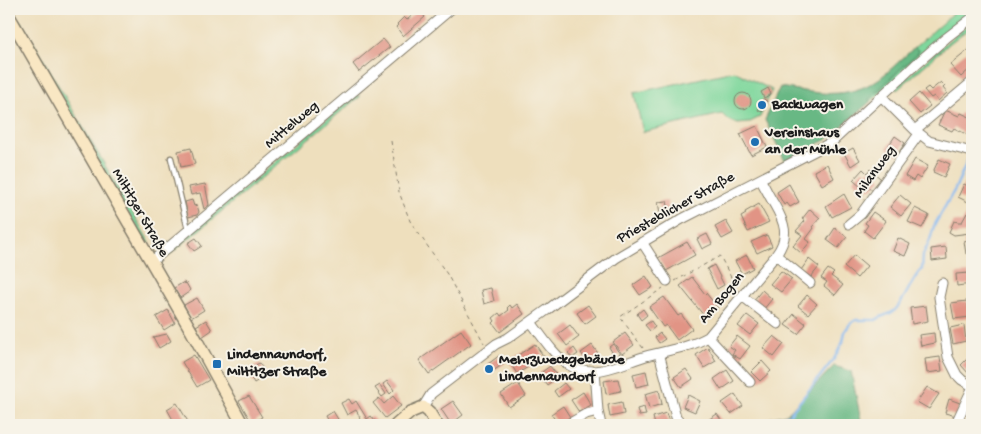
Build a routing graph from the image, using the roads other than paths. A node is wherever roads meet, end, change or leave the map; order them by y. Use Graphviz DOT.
graph roads {
  1 [pos="451,9"];
  2 [pos="972,18"];
  3 [pos="9,19"];
  4 [pos="972,82"];
  5 [pos="882,97"];
  6 [pos="917,132"];
  7 [pos="972,152"];
  8 [pos="171,158"];
  9 [pos="760,179"];
  10 [pos="849,224"];
  11 [pos="190,230"];
  12 [pos="642,242"];
  13 [pos="776,255"];
  14 [pos="151,262"];
  15 [pos="810,282"];
  16 [pos="942,283"];
  17 [pos="666,284"];
  18 [pos="742,296"];
  19 [pos="531,322"];
  20 [pos="778,324"];
  21 [pos="708,337"];
  22 [pos="659,354"];
  23 [pos="595,371"];
  24 [pos="750,382"];
  25 [pos="972,387"];
  26 [pos="423,407"];
  27 [pos="598,411"];
  28 [pos="243,425"];
  29 [pos="396,425"];
  30 [pos="438,425"];
  31 [pos="567,425"];
  32 [pos="601,425"];
  33 [pos="683,425"];
  34 [pos="955,425"];
  1 -- 11 [label="street, Mittelweg"];
  2 -- 5 [label="street, Priesteblicher Straße"];
  3 -- 14 [label="street, Miltitzer Straße"];
  4 -- 6 [label="street, Milanweg"];
  5 -- 6 [label="street"];
  5 -- 9 [label="street, Priesteblicher Straße"];
  6 -- 7 [label="street"];
  6 -- 10 [label="street, Milanweg"];
  8 -- 11 [label="lane"];
  9 -- 12 [label="street, Priesteblicher Straße"];
  9 -- 13 [label="street, Am Bogen"];
  11 -- 14 [label="street, Mittelweg"];
  12 -- 17 [label="street"];
  12 -- 19 [label="street, Priesteblicher Straße"];
  13 -- 15 [label="street"];
  13 -- 18 [label="street, Am Bogen"];
  14 -- 28 [label="street, Miltitzer Straße"];
  16 -- 25 [label="street"];
  18 -- 20 [label="street"];
  18 -- 21 [label="street, Am Bogen"];
  19 -- 23 [label="street, Am Bogen"];
  19 -- 26 [label="street, Priesteblicher Straße"];
  21 -- 22 [label="street, Am Bogen"];
  21 -- 24 [label="street"];
  22 -- 23 [label="street, Am Bogen"];
  22 -- 33 [label="street"];
  23 -- 27 [label="street"];
  25 -- 34 [label="street"];
  26 -- 29 [label="street, Priesteblicher Straße"];
  26 -- 30 [label="street"];
  27 -- 31 [label="street"];
  27 -- 32 [label="street"];
}
